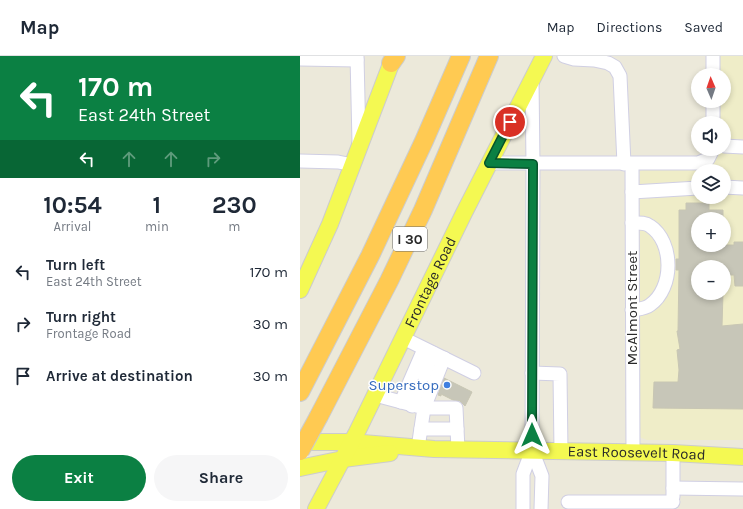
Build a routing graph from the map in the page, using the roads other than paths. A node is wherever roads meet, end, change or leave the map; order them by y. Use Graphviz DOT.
graph roads {
  1 [pos="461,56"];
  2 [pos="489,56"];
  3 [pos="544,56"];
  4 [pos="564,56"];
  5 [pos="713,56"];
  6 [pos="357,58"];
  7 [pos="394,58"];
  8 [pos="300,59"];
  9 [pos="713,68"];
  10 [pos="532,80"];
  11 [pos="731,146"];
  12 [pos="359,147"];
  13 [pos="743,147"];
  14 [pos="710,156"];
  15 [pos="300,161"];
  16 [pos="489,163"];
  17 [pos="353,164"];
  18 [pos="533,164"];
  19 [pos="628,164"];
  20 [pos="731,187"];
  21 [pos="691,188"];
  22 [pos="743,188"];
  23 [pos="632,192"];
  24 [pos="632,223"];
  25 [pos="300,290"];
  26 [pos="632,310"];
  27 [pos="403,338"];
  28 [pos="434,354"];
  29 [pos="474,373"];
  30 [pos="532,373"];
  31 [pos="300,392"];
  32 [pos="375,395"];
  33 [pos="412,405"];
  34 [pos="421,429"];
  35 [pos="457,429"];
  36 [pos="300,442"];
  37 [pos="351,442"];
  38 [pos="426,448"];
  39 [pos="458,449"];
  40 [pos="532,450"];
  41 [pos="300,451"];
  42 [pos="561,451"];
  43 [pos="633,453"];
  44 [pos="673,453"];
  45 [pos="743,457"];
  46 [pos="343,459"];
  47 [pos="300,468"];
  48 [pos="673,488"];
  49 [pos="743,489"];
  50 [pos="568,502"];
  51 [pos="673,506"];
  52 [pos="316,509"];
  53 [pos="523,509"];
  54 [pos="540,509"];
  1 -- 31 [label="highway, I 30"];
  2 -- 41 [label="highway, I 30, bridge"];
  3 -- 10 [label="main road, Frontage Road"];
  4 -- 19 [label="street, McAlmont Street"];
  5 -- 9 [label="street"];
  6 -- 8 [label="street"];
  6 -- 12 [label="street"];
  7 -- 12 [label="main road"];
  10 -- 16 [label="main road, Frontage Road"];
  10 -- 18 [label="street"];
  11 -- 13 [label="street"];
  12 -- 17 [label="main road"];
  14 -- 19 [label="street"];
  15 -- 17 [label="street"];
  16 -- 18 [label="street"];
  16 -- 27 [label="main road, Frontage Road"];
  17 -- 25 [label="main road"];
  18 -- 19 [label="street"];
  18 -- 30 [label="street"];
  19 -- 23 [label="street, McAlmont Street"];
  20 -- 22 [label="street"];
  21 -- 23 [label="street"];
  23 -- 24 [label="street, McAlmont Street"];
  24 -- 26 [label="street, McAlmont Street"];
  24 -- 26 [label="street"];
  26 -- 43 [label="street, McAlmont Street"];
  27 -- 28 [label="street"];
  27 -- 32 [label="main road, Frontage Road"];
  28 -- 29 [label="street"];
  28 -- 33 [label="street"];
  28 -- 33 [label="street"];
  28 -- 33 [label="street"];
  30 -- 40 [label="street"];
  30 -- 42 [label="street"];
  32 -- 33 [label="street"];
  32 -- 37 [label="main road, Frontage Road"];
  33 -- 34 [label="street"];
  33 -- 35 [label="street"];
  34 -- 35 [label="street"];
  34 -- 38 [label="street"];
  35 -- 39 [label="street"];
  36 -- 37 [label="main road, East Roosevelt Road"];
  37 -- 38 [label="main road, East Roosevelt Road"];
  37 -- 46 [label="main road, Frontage Road"];
  38 -- 39 [label="main road, East Roosevelt Road"];
  38 -- 46 [label="main road, East Roosevelt Road"];
  39 -- 40 [label="main road, East Roosevelt Road"];
  40 -- 42 [label="main road, East Roosevelt Road"];
  40 -- 53 [label="street"];
  40 -- 54 [label="street"];
  42 -- 43 [label="main road, East Roosevelt Road"];
  43 -- 44 [label="main road, East Roosevelt Road"];
  44 -- 45 [label="main road, East Roosevelt Road"];
  44 -- 48 [label="street"];
  46 -- 47 [label="main road, East Roosevelt Road"];
  46 -- 52 [label="main road, Frontage Road"];
  48 -- 49 [label="street"];
  48 -- 51 [label="street"];
  50 -- 51 [label="street"];
}
